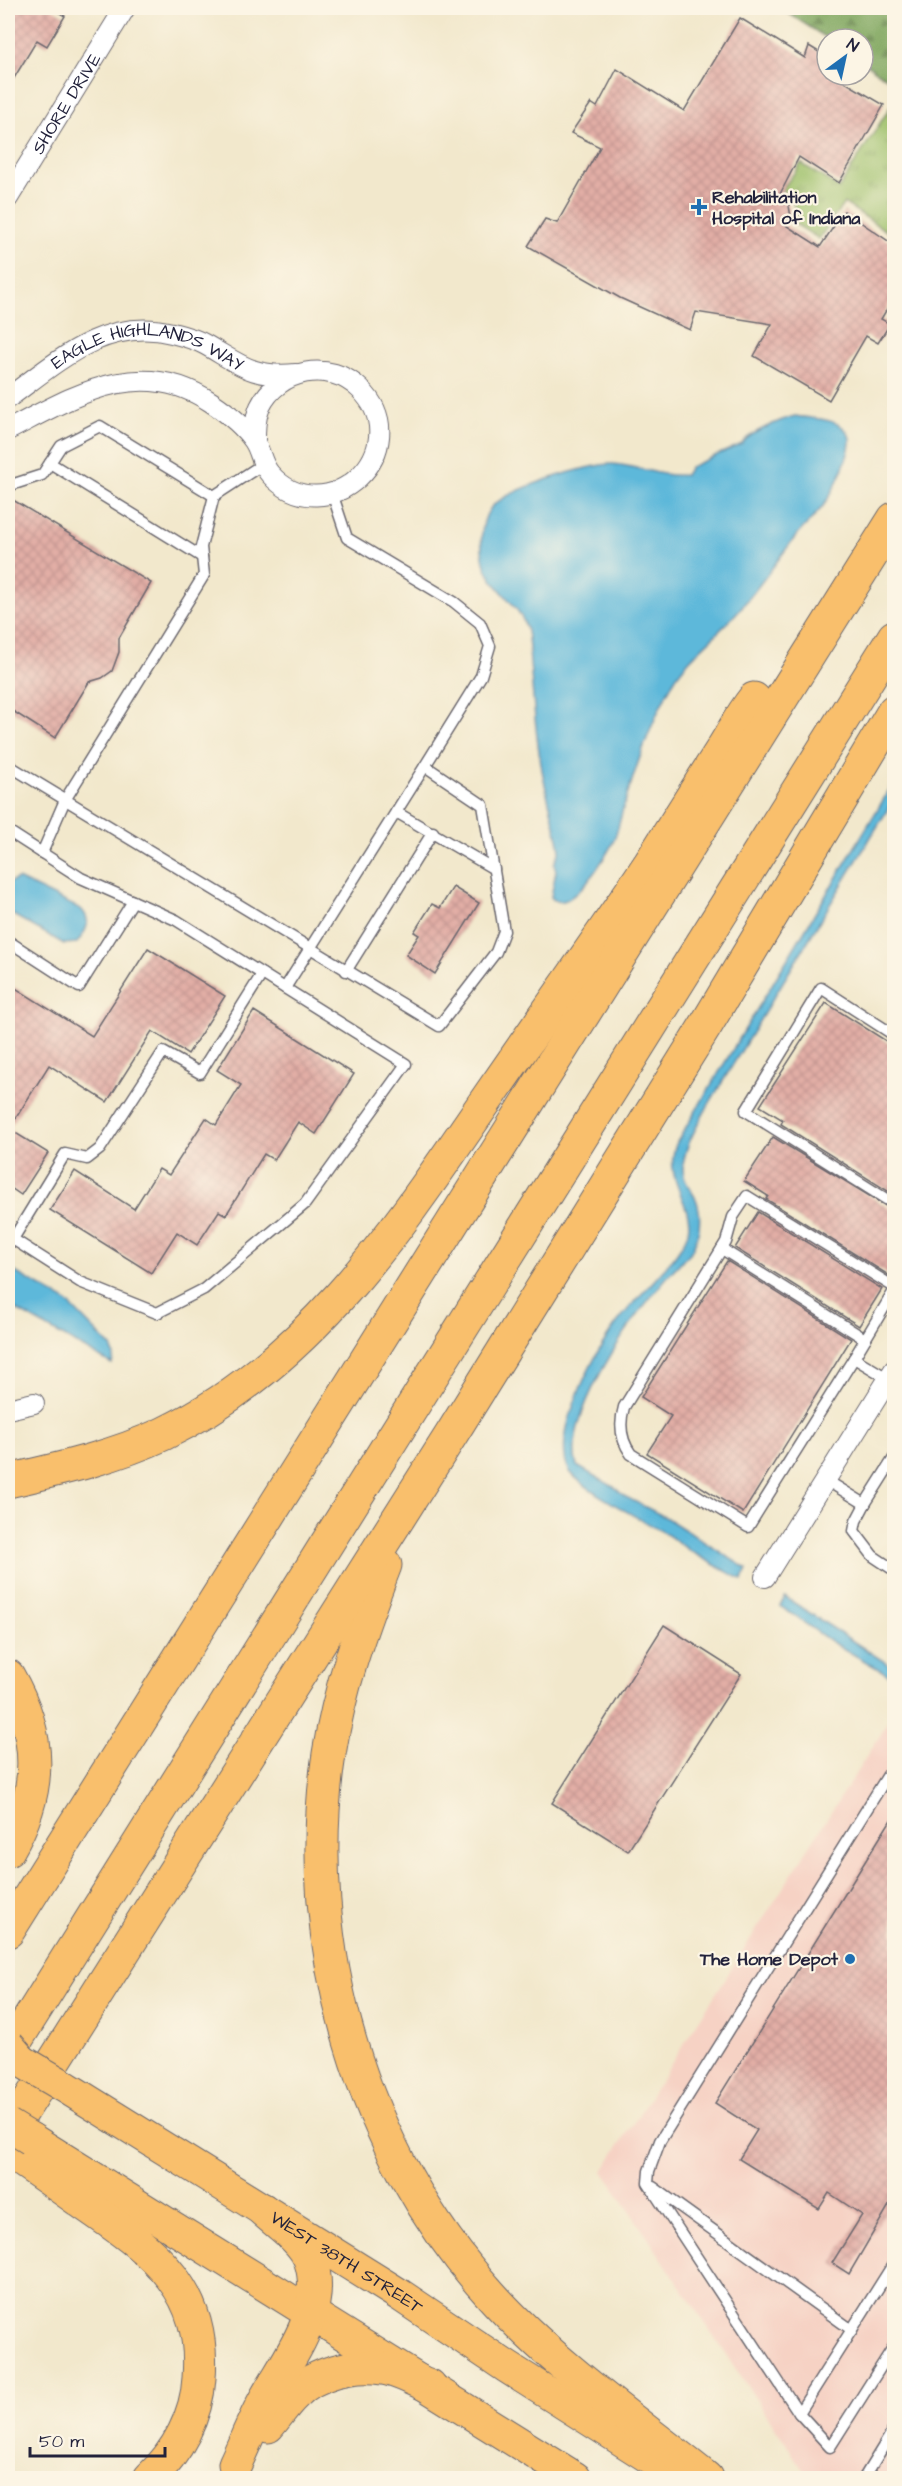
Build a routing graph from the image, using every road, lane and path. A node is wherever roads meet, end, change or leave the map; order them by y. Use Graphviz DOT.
graph roads {
  1 [pos="125,8"];
  2 [pos="10,189"];
  3 [pos="298,374"];
  4 [pos="8,398"];
  5 [pos="8,430"];
  6 [pos="255,442"];
  7 [pos="50,463"];
  8 [pos="263,464"];
  9 [pos="8,486"];
  10 [pos="332,493"];
  11 [pos="214,496"];
  12 [pos="894,519"];
  13 [pos="202,556"];
  14 [pos="838,607"];
  15 [pos="894,638"];
  16 [pos="894,711"];
  17 [pos="8,765"];
  18 [pos="425,766"];
  19 [pos="65,800"];
  20 [pos="396,812"];
  21 [pos="8,831"];
  22 [pos="433,832"];
  23 [pos="42,853"];
  24 [pos="494,869"];
  25 [pos="133,901"];
  26 [pos="8,941"];
  27 [pos="310,949"];
  28 [pos="346,971"];
  29 [pos="262,974"];
  30 [pos="285,988"];
  31 [pos="894,1035"];
  32 [pos="894,1204"];
  33 [pos="10,1238"];
  34 [pos="722,1249"];
  35 [pos="894,1289"];
  36 [pos="865,1339"];
  37 [pos="854,1358"];
  38 [pos="893,1377"];
  39 [pos="34,1403"];
  40 [pos="8,1409"];
  41 [pos="451,1435"];
  42 [pos="894,1458"];
  43 [pos="826,1480"];
  44 [pos="8,1481"];
  45 [pos="865,1504"];
  46 [pos="894,1569"];
  47 [pos="765,1577"];
  48 [pos="8,1676"];
  49 [pos="894,1769"];
  50 [pos="8,1850"];
  51 [pos="8,1931"];
  52 [pos="11,2053"];
  53 [pos="15,2141"];
  54 [pos="648,2183"];
  55 [pos="263,2210"];
  56 [pos="893,2271"];
  57 [pos="310,2312"];
  58 [pos="852,2330"];
  59 [pos="894,2346"];
  60 [pos="430,2386"];
  61 [pos="799,2413"];
  62 [pos="894,2429"];
  63 [pos="229,2471"];
  64 [pos="150,2478"];
  65 [pos="574,2478"];
  66 [pos="682,2478"];
  67 [pos="706,2478"];
  68 [pos="864,2478"];
  1 -- 2 [label="street, SHORE DRIVE"];
  3 -- 4 [label="street, EAGLE HIGHLANDS WAY"];
  3 -- 6 [label="street, EAGLE HIGHLANDS WAY"];
  3 -- 10 [label="street, EAGLE HIGHLANDS WAY"];
  5 -- 6 [label="street, EAGLE HIGHLANDS WAY"];
  6 -- 8 [label="street, EAGLE HIGHLANDS WAY"];
  7 -- 9 [label="lane"];
  7 -- 11 [label="lane"];
  7 -- 13 [label="lane"];
  8 -- 10 [label="street, EAGLE HIGHLANDS WAY"];
  8 -- 11 [label="lane"];
  10 -- 18 [label="lane"];
  11 -- 13 [label="lane"];
  12 -- 14 [label="highway"];
  13 -- 19 [label="lane"];
  14 -- 44 [label="highway"];
  14 -- 51 [label="highway"];
  15 -- 52 [label="highway"];
  16 -- 41 [label="highway"];
  17 -- 19 [label="lane"];
  18 -- 20 [label="lane"];
  18 -- 24 [label="lane"];
  19 -- 23 [label="lane"];
  19 -- 27 [label="lane"];
  20 -- 22 [label="lane"];
  20 -- 27 [label="lane"];
  21 -- 23 [label="lane"];
  22 -- 24 [label="lane"];
  22 -- 28 [label="lane"];
  23 -- 25 [label="lane"];
  24 -- 28 [label="lane"];
  25 -- 26 [label="lane"];
  25 -- 29 [label="lane"];
  27 -- 28 [label="lane"];
  27 -- 30 [label="lane"];
  29 -- 30 [label="lane"];
  29 -- 33 [label="lane"];
  30 -- 33 [label="lane"];
  31 -- 32 [label="lane"];
  34 -- 35 [label="lane"];
  34 -- 36 [label="lane"];
  34 -- 37 [label="lane"];
  35 -- 36 [label="lane"];
  36 -- 37 [label="lane"];
  37 -- 38 [label="lane"];
  38 -- 43 [label="street"];
  39 -- 40 [label="street"];
  41 -- 53 [label="highway"];
  41 -- 67 [label="highway"];
  42 -- 45 [label="lane"];
  43 -- 45 [label="lane"];
  43 -- 47 [label="street"];
  45 -- 46 [label="lane"];
  48 -- 50 [label="highway"];
  49 -- 54 [label="lane"];
  52 -- 55 [label="main road, WEST 38TH STREET, bridge"];
  53 -- 57 [label="main road"];
  53 -- 64 [label="highway"];
  54 -- 58 [label="lane"];
  54 -- 61 [label="lane"];
  55 -- 57 [label="highway"];
  55 -- 66 [label="main road, WEST 38TH STREET"];
  56 -- 58 [label="lane"];
  57 -- 60 [label="main road"];
  57 -- 63 [label="highway"];
  58 -- 61 [label="lane"];
  59 -- 61 [label="lane"];
  60 -- 63 [label="highway"];
  60 -- 65 [label="main road"];
  62 -- 68 [label="lane"];
}
